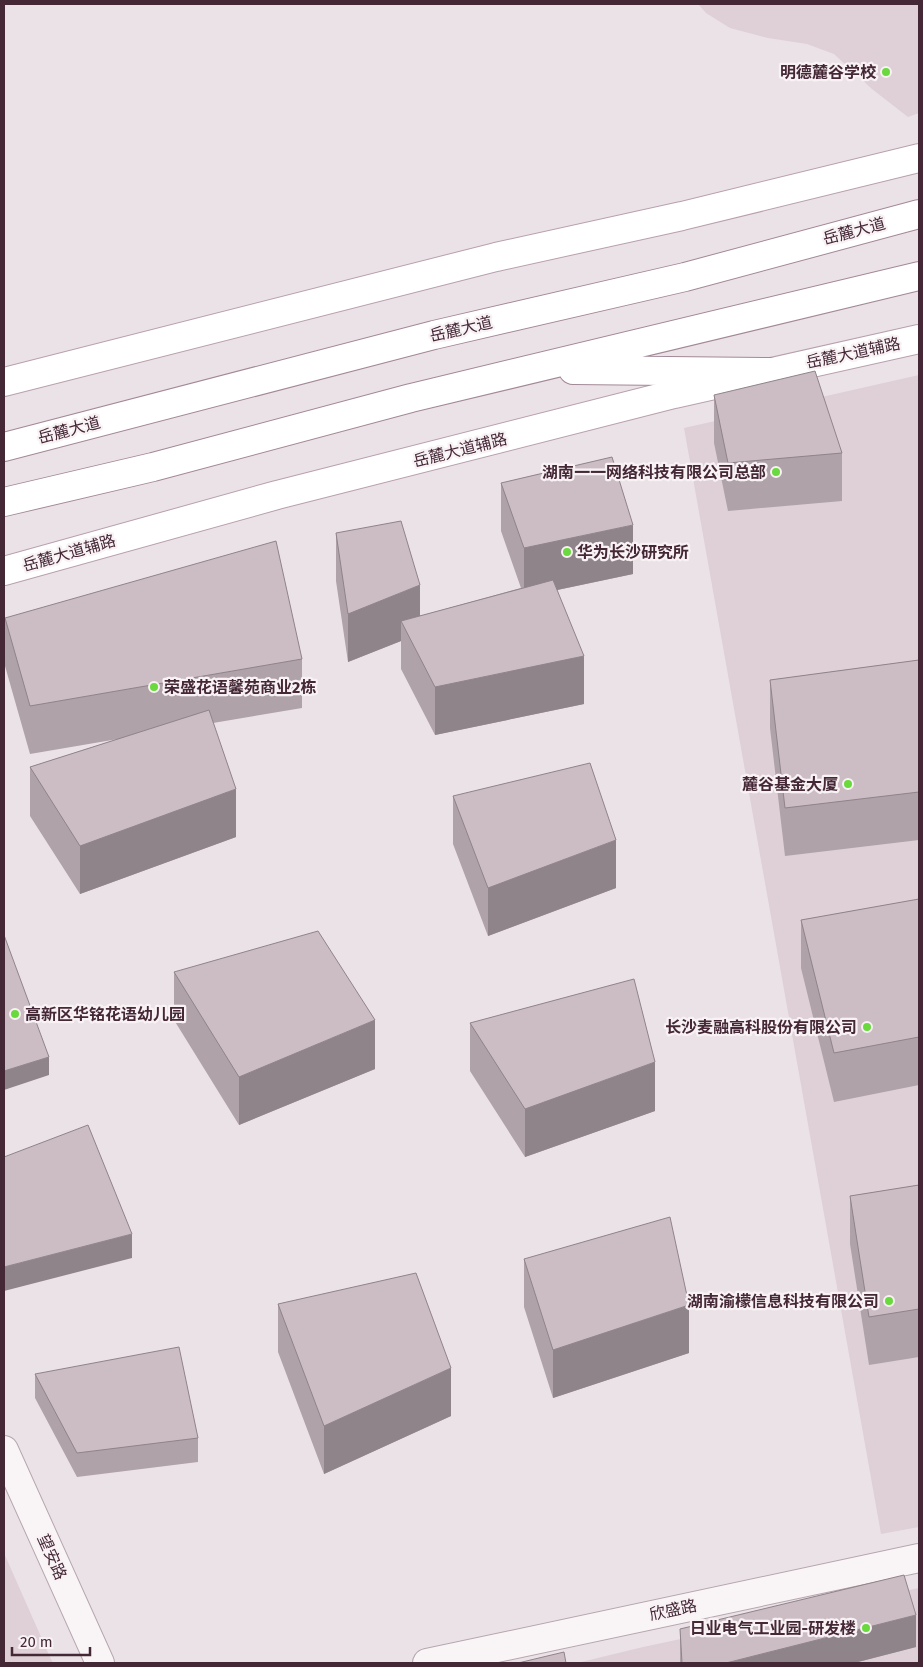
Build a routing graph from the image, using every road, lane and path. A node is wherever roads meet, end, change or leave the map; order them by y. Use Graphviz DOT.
graph roads {
  1 [pos="919,158"];
  2 [pos="919,214"];
  3 [pos="919,276"];
  4 [pos="919,339"];
  5 [pos="532,370"];
  6 [pos="770,372"];
  7 [pos="4,382"];
  8 [pos="4,447"];
  9 [pos="4,502"];
  10 [pos="4,571"];
  11 [pos="4,1450"];
  12 [pos="4,1482"];
  13 [pos="919,1558"];
  14 [pos="919,1572"];
  15 [pos="86,1663"];
  16 [pos="100,1663"];
  17 [pos="427,1663"];
  18 [pos="494,1663"];
  1 -- 7 [label="main road"];
  2 -- 8 [label="main road, 岳麓大道"];
  3 -- 5 [label="main road"];
  4 -- 6 [label="main road, 岳麓大道辅路"];
  5 -- 6 [label="main road"];
  5 -- 9 [label="main road"];
  6 -- 10 [label="main road, 岳麓大道辅路"];
  11 -- 16 [label="street, 望安路"];
  12 -- 15 [label="street, 望安路"];
  13 -- 17 [label="street, 欣盛路"];
  14 -- 18 [label="street, 欣盛路"];
}
